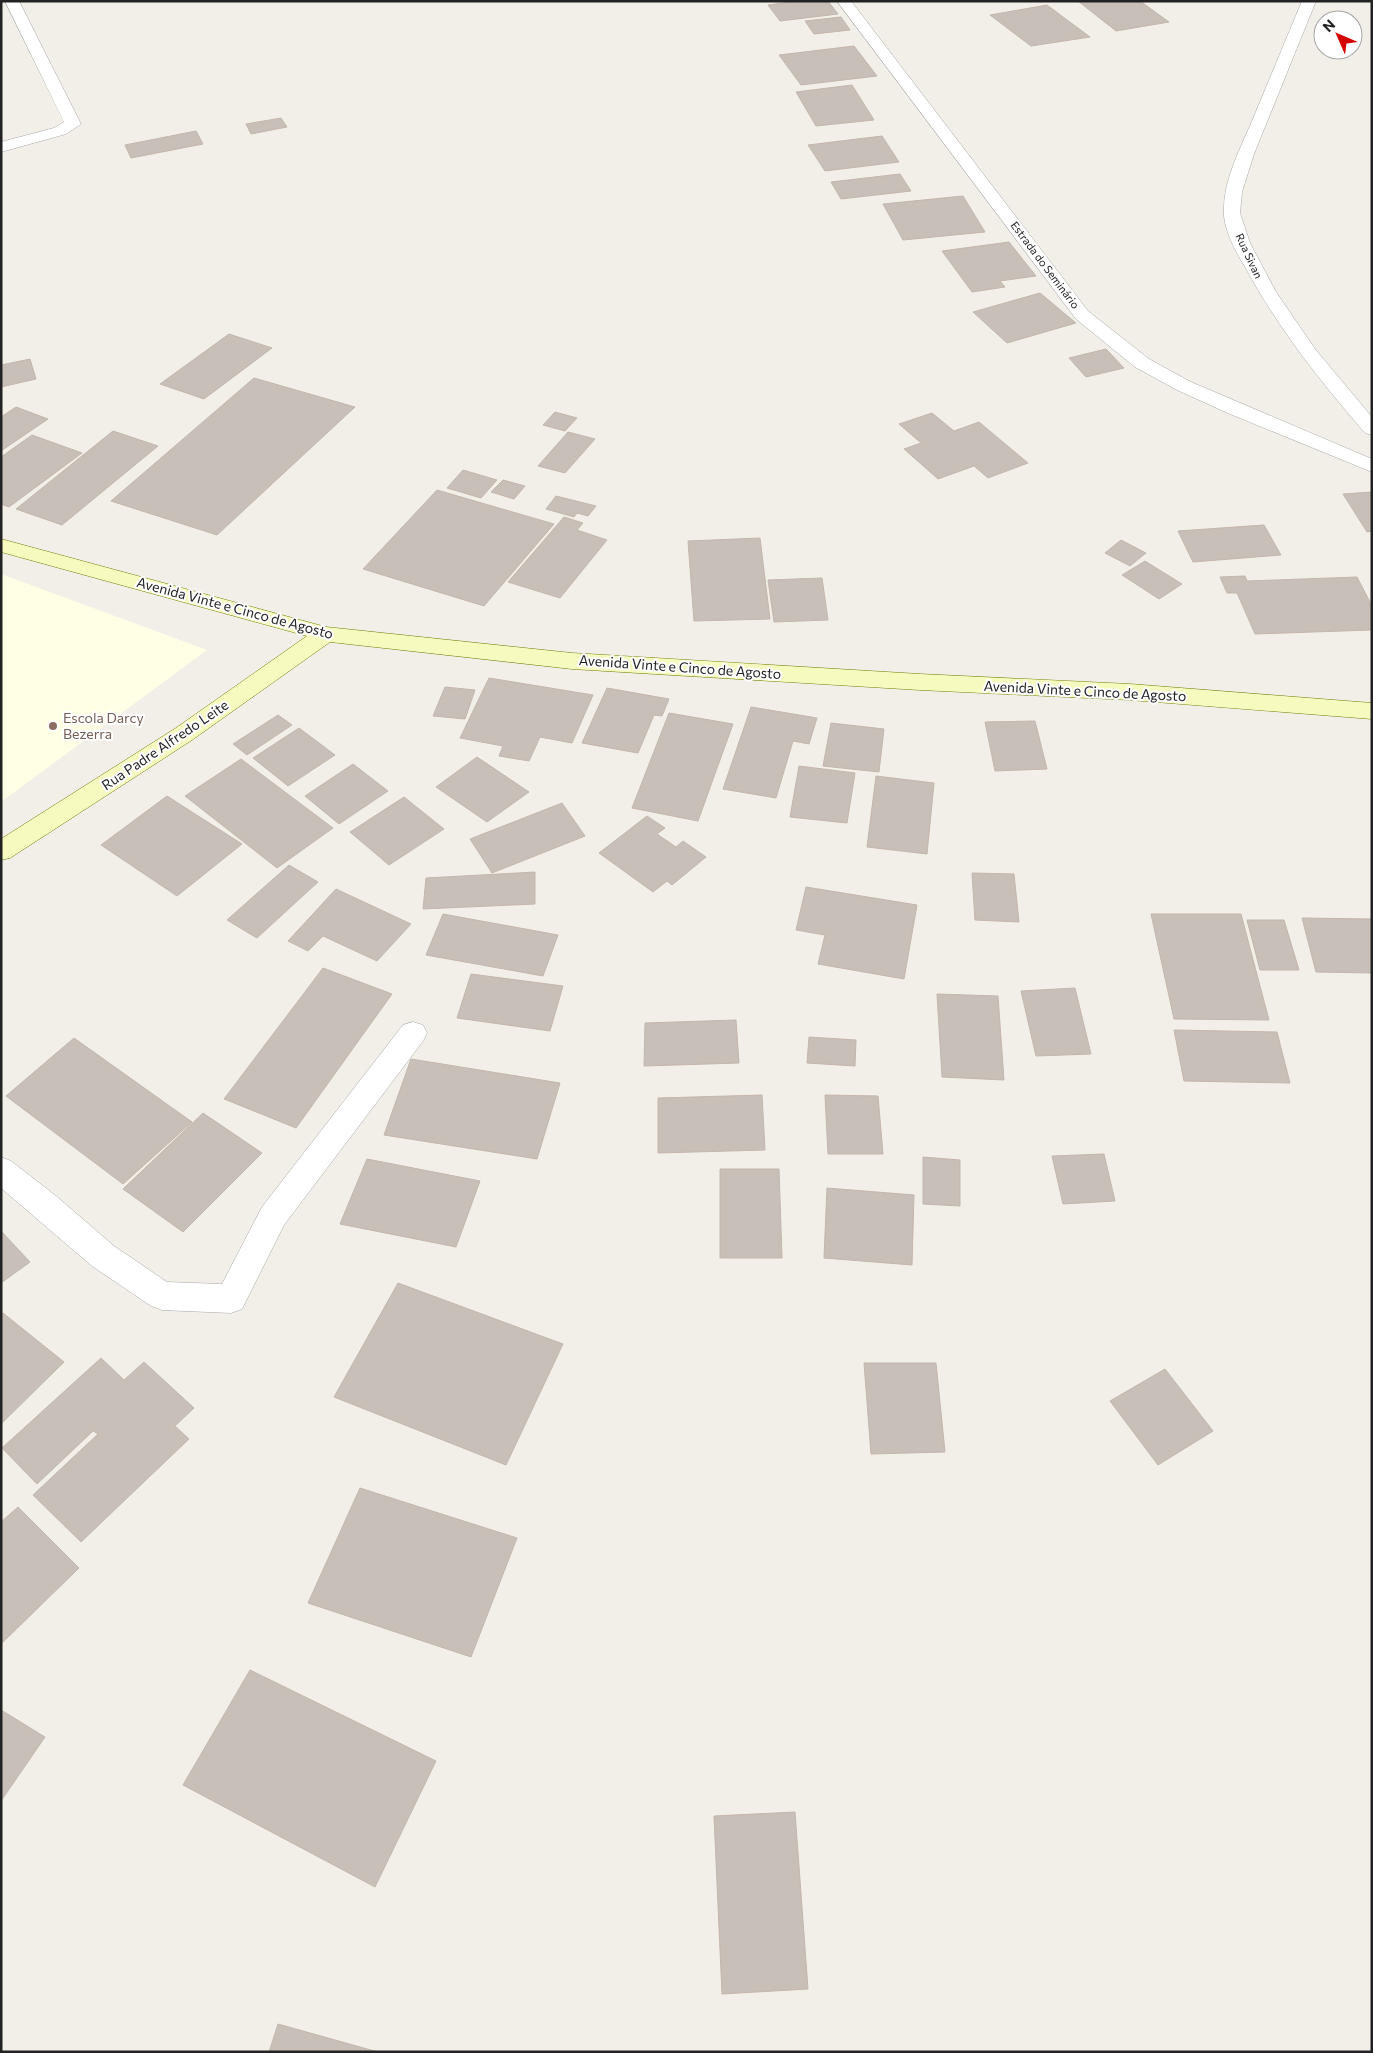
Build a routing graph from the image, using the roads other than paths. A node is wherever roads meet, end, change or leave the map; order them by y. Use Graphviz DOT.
graph roads {
  1 [pos="12,1"];
  2 [pos="844,1"];
  3 [pos="1309,1"];
  4 [pos="1,147"];
  5 [pos="1372,429"];
  6 [pos="1372,466"];
  7 [pos="1,545"];
  8 [pos="326,634"];
  9 [pos="1372,711"];
  10 [pos="1,851"];
  11 [pos="413,1033"];
  12 [pos="1,1170"];
  1 -- 4 [label="street"];
  2 -- 6 [label="street, Estrada do Seminário"];
  3 -- 5 [label="street, Rua Sivan"];
  7 -- 8 [label="main road, Avenida Vinte e Cinco de Agosto"];
  8 -- 9 [label="main road, Avenida Vinte e Cinco de Agosto"];
  8 -- 10 [label="main road, Rua Padre Alfredo Leite"];
  11 -- 12 [label="street"];
}
